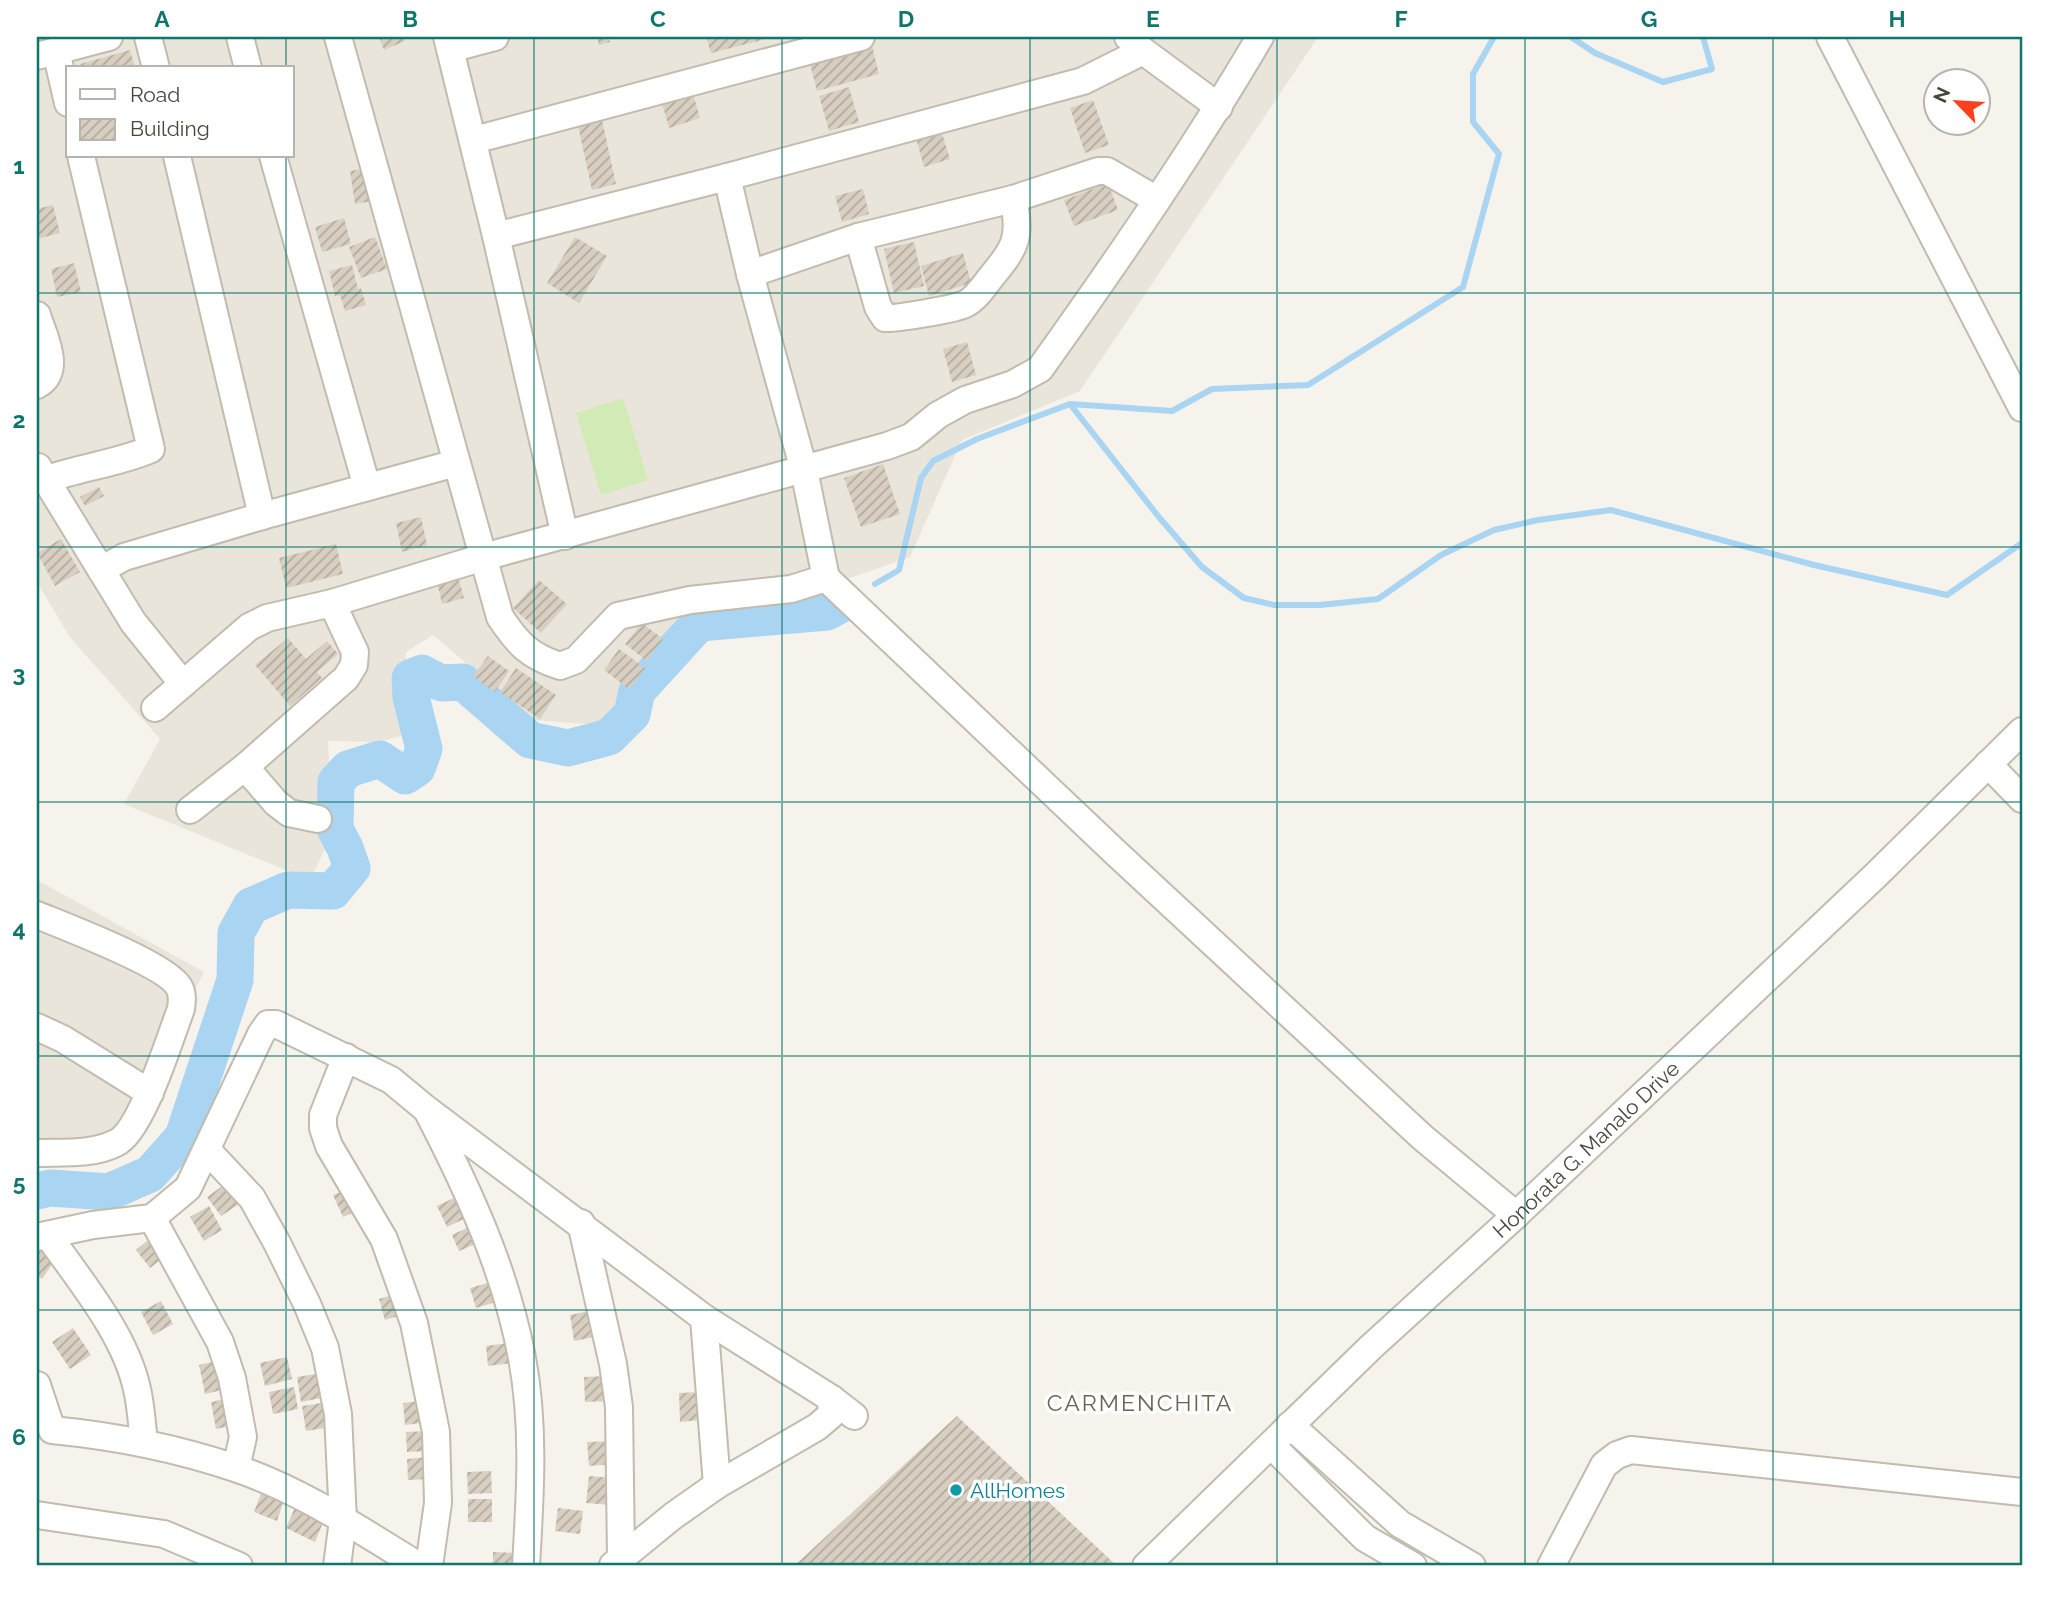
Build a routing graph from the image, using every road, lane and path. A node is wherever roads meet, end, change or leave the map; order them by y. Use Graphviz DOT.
graph roads {
  1 [pos="109,37"];
  2 [pos="148,37"];
  3 [pos="240,37"];
  4 [pos="338,37"];
  5 [pos="495,37"];
  6 [pos="861,37"];
  7 [pos="1259,37"];
  8 [pos="1830,37"];
  9 [pos="448,43"];
  10 [pos="1135,44"];
  11 [pos="46,53"];
  12 [pos="155,66"];
  13 [pos="247,66"];
  14 [pos="66,98"];
  15 [pos="1219,107"];
  16 [pos="474,140"];
  17 [pos="81,158"];
  18 [pos="177,158"];
  19 [pos="274,158"];
  20 [pos="727,177"];
  21 [pos="1013,199"];
  22 [pos="1157,200"];
  23 [pos="496,236"];
  24 [pos="858,237"];
  25 [pos="750,274"];
  26 [pos="37,314"];
  27 [pos="37,385"];
  28 [pos="2022,408"];
  29 [pos="456,463"];
  30 [pos="804,470"];
  31 [pos="41,473"];
  32 [pos="367,487"];
  33 [pos="262,516"];
  34 [pos="565,536"];
  35 [pos="484,557"];
  36 [pos="101,570"];
  37 [pos="826,578"];
  38 [pos="332,603"];
  39 [pos="183,684"];
  40 [pos="155,708"];
  41 [pos="2022,731"];
  42 [pos="1989,764"];
  43 [pos="245,767"];
  44 [pos="2022,799"];
  45 [pos="190,810"];
  46 [pos="318,819"];
  47 [pos="37,915"];
  48 [pos="37,1027"];
  49 [pos="346,1058"];
  50 [pos="150,1093"];
  51 [pos="426,1109"];
  52 [pos="207,1150"];
  53 [pos="37,1152"];
  54 [pos="1516,1214"];
  55 [pos="152,1218"];
  56 [pos="581,1223"];
  57 [pos="42,1236"];
  58 [pos="704,1318"];
  59 [pos="37,1385"];
  60 [pos="832,1399"];
  61 [pos="854,1416"];
  62 [pos="1290,1425"];
  63 [pos="144,1443"];
  64 [pos="1271,1445"];
  65 [pos="236,1468"];
  66 [pos="717,1485"];
  67 [pos="2022,1492"];
  68 [pos="1381,1506"];
  69 [pos="37,1515"];
  70 [pos="343,1520"];
  71 [pos="1385,1558"];
  72 [pos="616,1561"];
  73 [pos="239,1566"];
  74 [pos="337,1566"];
  75 [pos="419,1566"];
  76 [pos="429,1566"];
  77 [pos="526,1566"];
  78 [pos="1146,1566"];
  79 [pos="1413,1566"];
  80 [pos="1472,1566"];
  81 [pos="1551,1566"];
  1 -- 11 [label="street"];
  2 -- 12 [label="street"];
  3 -- 13 [label="street"];
  4 -- 29 [label="street"];
  5 -- 9 [label="street"];
  6 -- 16 [label="street"];
  7 -- 15 [label="street"];
  8 -- 28 [label="street"];
  9 -- 16 [label="street"];
  10 -- 15 [label="street"];
  10 -- 20 [label="street"];
  11 -- 14 [label="street"];
  15 -- 22 [label="street"];
  16 -- 23 [label="street"];
  17 -- 31 [label="street"];
  18 -- 33 [label="street"];
  19 -- 32 [label="street"];
  20 -- 23 [label="street"];
  20 -- 25 [label="street"];
  21 -- 22 [label="street"];
  21 -- 24 [label="street"];
  21 -- 24 [label="street"];
  22 -- 30 [label="street"];
  23 -- 34 [label="street"];
  24 -- 25 [label="street"];
  25 -- 30 [label="street"];
  26 -- 27 [label="street"];
  29 -- 32 [label="street"];
  29 -- 35 [label="street"];
  30 -- 34 [label="street"];
  30 -- 37 [label="street"];
  31 -- 36 [label="street"];
  32 -- 33 [label="street"];
  33 -- 36 [label="street"];
  34 -- 35 [label="street"];
  35 -- 37 [label="street"];
  35 -- 38 [label="street"];
  36 -- 39 [label="street"];
  37 -- 54 [label="street"];
  38 -- 39 [label="street"];
  38 -- 43 [label="street"];
  39 -- 40 [label="street"];
  41 -- 42 [label="street, Honorata G. Manalo Drive"];
  42 -- 44 [label="street"];
  42 -- 54 [label="street, Honorata G. Manalo Drive"];
  43 -- 45 [label="street"];
  43 -- 46 [label="street"];
  47 -- 50 [label="street"];
  48 -- 50 [label="street"];
  49 -- 51 [label="street"];
  49 -- 52 [label="street"];
  49 -- 76 [label="street"];
  50 -- 53 [label="street"];
  51 -- 56 [label="street"];
  51 -- 77 [label="street"];
  52 -- 55 [label="street"];
  52 -- 70 [label="street"];
  54 -- 62 [label="street, Honorata G. Manalo Drive"];
  55 -- 57 [label="street"];
  55 -- 65 [label="street"];
  56 -- 58 [label="street"];
  56 -- 72 [label="street"];
  57 -- 63 [label="street"];
  58 -- 60 [label="street"];
  58 -- 66 [label="street"];
  59 -- 63 [label="street"];
  60 -- 61 [label="street"];
  60 -- 66 [label="street"];
  62 -- 64 [label="street, Honorata G. Manalo Drive"];
  62 -- 68 [label="street"];
  63 -- 65 [label="street"];
  64 -- 71 [label="street"];
  64 -- 78 [label="street, Honorata G. Manalo Drive"];
  65 -- 70 [label="street"];
  66 -- 72 [label="street"];
  67 -- 81 [label="street"];
  68 -- 71 [label="street"];
  68 -- 80 [label="street"];
  69 -- 73 [label="street"];
  70 -- 74 [label="street"];
  70 -- 75 [label="street"];
  71 -- 79 [label="street"];
}
